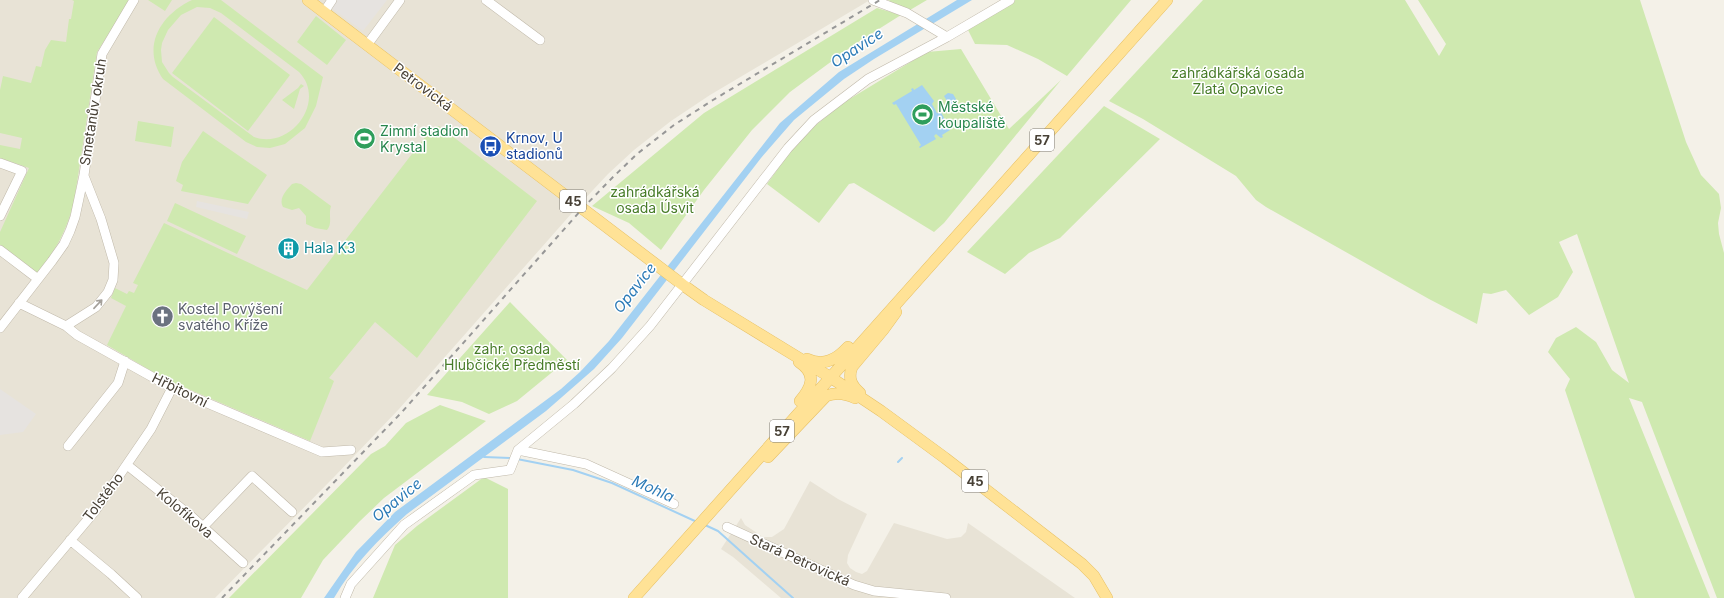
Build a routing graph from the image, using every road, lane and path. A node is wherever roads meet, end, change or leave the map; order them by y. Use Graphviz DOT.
graph roads {
  1 [pos="134,0"];
  2 [pos="308,0"];
  3 [pos="332,0"];
  4 [pos="400,0"];
  5 [pos="486,0"];
  6 [pos="873,0"];
  7 [pos="1010,0"];
  8 [pos="1167,0"];
  9 [pos="324,12"];
  10 [pos="943,35"];
  11 [pos="540,40"];
  12 [pos="367,44"];
  13 [pos="0,163"];
  14 [pos="84,175"];
  15 [pos="0,216"];
  16 [pos="0,250"];
  17 [pos="38,279"];
  18 [pos="917,280"];
  19 [pos="682,284"];
  20 [pos="19,303"];
  21 [pos="66,326"];
  22 [pos="0,328"];
  23 [pos="779,345"];
  24 [pos="125,361"];
  25 [pos="830,377"];
  26 [pos="172,388"];
  27 [pos="881,411"];
  28 [pos="68,446"];
  29 [pos="351,450"];
  30 [pos="517,452"];
  31 [pos="126,465"];
  32 [pos="733,486"];
  33 [pos="674,504"];
  34 [pos="292,512"];
  35 [pos="203,527"];
  36 [pos="727,528"];
  37 [pos="70,540"];
  38 [pos="243,563"];
  39 [pos="1106,597"];
  40 [pos="22,598"];
  41 [pos="137,598"];
  42 [pos="345,598"];
  43 [pos="634,598"];
  44 [pos="946,598"];
  1 -- 14 [label="street, Smetanův okruh"];
  2 -- 9 [label="main road, Petrovická / 45"];
  3 -- 9 [label="street"];
  4 -- 12 [label="street"];
  5 -- 11 [label="street"];
  6 -- 10 [label="street"];
  7 -- 10 [label="street"];
  8 -- 18 [label="main road, 57"];
  9 -- 12 [label="main road, Petrovická / 45"];
  10 -- 19 [label="street"];
  12 -- 19 [label="main road, Petrovická / 45"];
  13 -- 15 [label="street"];
  14 -- 17 [label="street"];
  21 -- 14 [label="street, Smetanův okruh, one-way"];
  16 -- 17 [label="street"];
  17 -- 20 [label="street"];
  18 -- 23 [label="main road"];
  18 -- 25 [label="main road, 57"];
  18 -- 27 [label="main road"];
  19 -- 23 [label="main road, 45"];
  19 -- 30 [label="street"];
  20 -- 21 [label="street, Hřbitovní"];
  20 -- 22 [label="street"];
  21 -- 24 [label="street, Hřbitovní"];
  23 -- 25 [label="main road, 45"];
  23 -- 32 [label="main road"];
  24 -- 26 [label="street, Hřbitovní"];
  24 -- 28 [label="street"];
  25 -- 27 [label="main road, 45"];
  25 -- 32 [label="main road, 57"];
  26 -- 29 [label="street, Hřbitovní"];
  26 -- 31 [label="street, Tolstého"];
  27 -- 32 [label="main road"];
  27 -- 39 [label="main road, 45"];
  30 -- 33 [label="street"];
  30 -- 42 [label="street"];
  31 -- 35 [label="street, Kolofíkova"];
  31 -- 37 [label="street, Tolstého"];
  32 -- 43 [label="main road, 57"];
  34 -- 35 [label="street"];
  35 -- 38 [label="street, Kolofíkova"];
  36 -- 44 [label="street, Stará Petrovická"];
  37 -- 40 [label="street, Tolstého"];
  37 -- 41 [label="street"];
}
